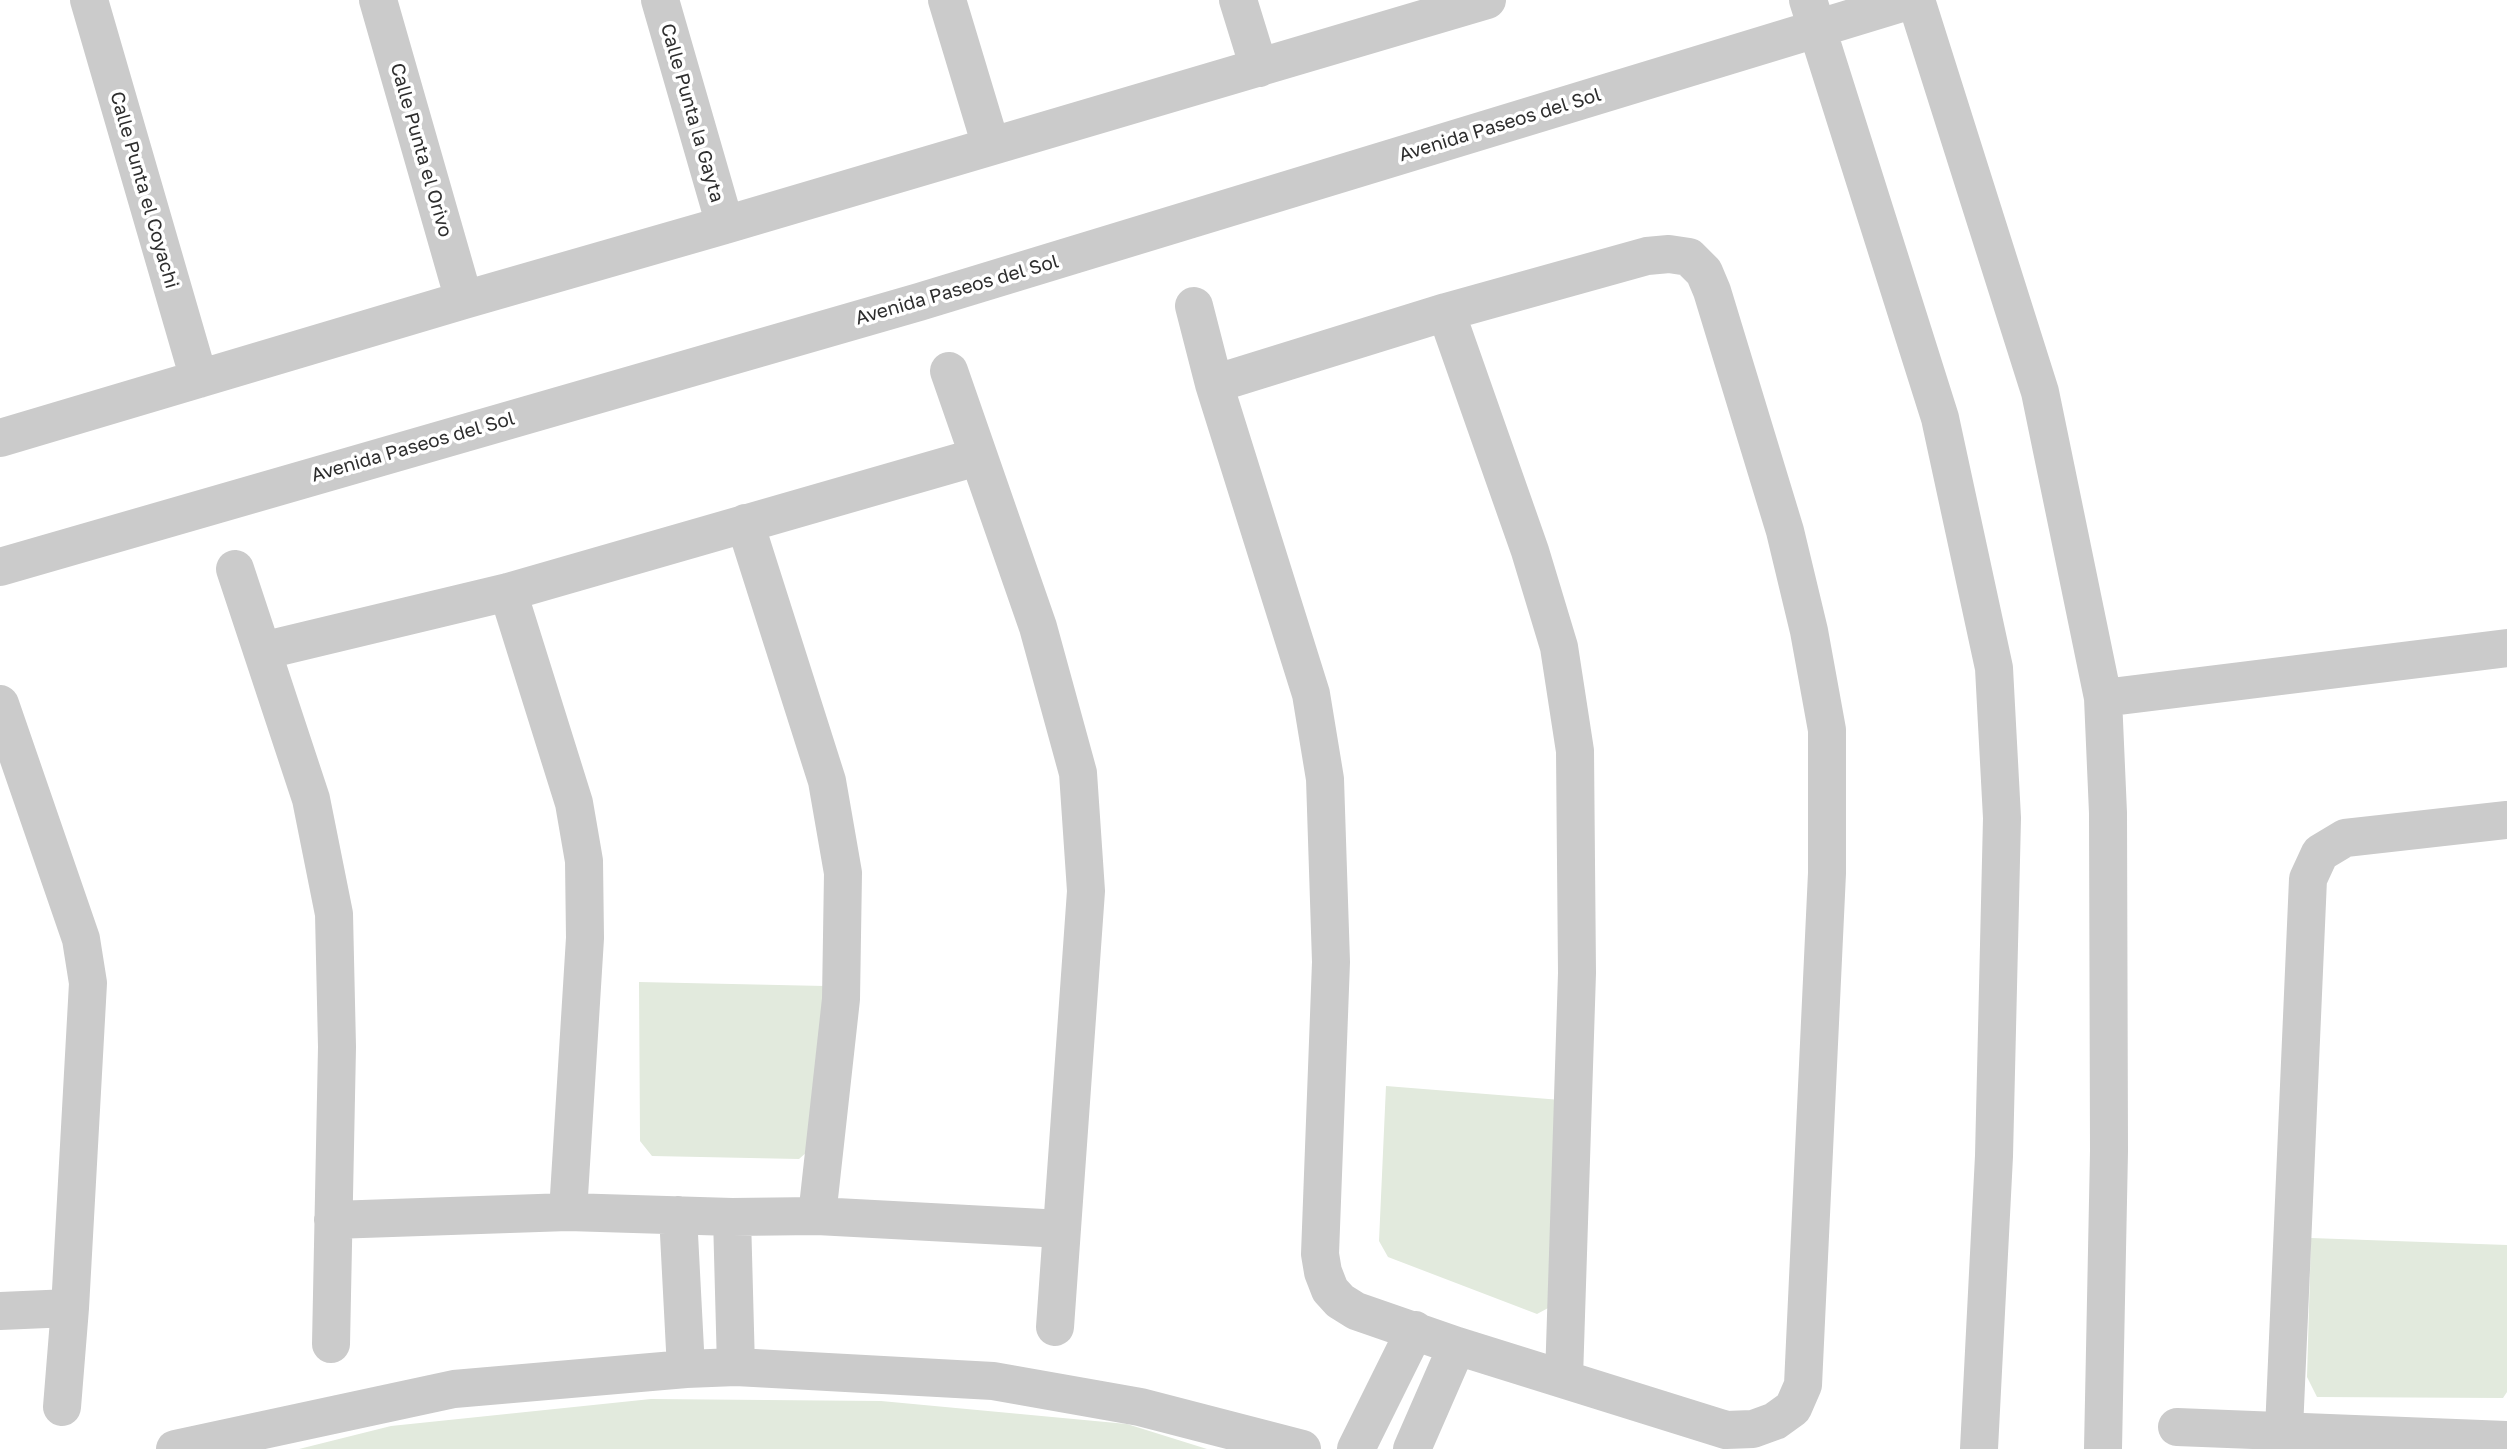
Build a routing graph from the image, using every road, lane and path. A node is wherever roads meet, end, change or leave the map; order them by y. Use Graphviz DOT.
graph roads {
  1 [pos="89,0"];
  2 [pos="378,0"];
  3 [pos="660,0"];
  4 [pos="947,0"];
  5 [pos="1238,0"];
  6 [pos="1487,0"];
  7 [pos="1911,0"];
  8 [pos="1916,0"];
  9 [pos="1812,14"];
  10 [pos="1259,68"];
  11 [pos="991,146"];
  12 [pos="725,225"];
  13 [pos="464,300"];
  14 [pos="1194,306"];
  15 [pos="1446,312"];
  16 [pos="949,371"];
  17 [pos="199,379"];
  18 [pos="1214,384"];
  19 [pos="0,438"];
  20 [pos="977,457"];
  21 [pos="745,523"];
  22 [pos="0,567"];
  23 [pos="235,569"];
  24 [pos="508,592"];
  25 [pos="2507,648"];
  26 [pos="262,651"];
  27 [pos="2103,698"];
  28 [pos="0,704"];
  29 [pos="7,745"];
  30 [pos="2507,820"];
  31 [pos="568,1212"];
  32 [pos="678,1214"];
  33 [pos="817,1216"];
  34 [pos="732,1217"];
  35 [pos="332,1220"];
  36 [pos="1062,1229"];
  37 [pos="70,1308"];
  38 [pos="0,1311"];
  39 [pos="1055,1327"];
  40 [pos="1415,1330"];
  41 [pos="331,1344"];
  42 [pos="1457,1346"];
  43 [pos="736,1367"];
  44 [pos="686,1369"];
  45 [pos="1564,1378"];
  46 [pos="62,1406"];
  47 [pos="2176,1427"];
  48 [pos="2284,1430"];
  49 [pos="2507,1440"];
  50 [pos="175,1449"];
  51 [pos="1302,1449"];
  52 [pos="1356,1449"];
  53 [pos="1412,1449"];
  54 [pos="1979,1449"];
  55 [pos="2103,1449"];
  1 -- 17 [label="street, Calle Punta el Coyachi"];
  2 -- 13 [label="street, Calle Punta el Orivo"];
  3 -- 12 [label="street, Calle Punta la Gayta"];
  4 -- 11 [label="street"];
  5 -- 10 [label="street"];
  6 -- 10 [label="street"];
  7 -- 9 [label="street, Avenida Paseos del Sol"];
  8 -- 27 [label="street"];
  9 -- 22 [label="street, Avenida Paseos del Sol"];
  9 -- 54 [label="street"];
  10 -- 11 [label="street"];
  11 -- 12 [label="street"];
  12 -- 13 [label="street"];
  13 -- 17 [label="street"];
  14 -- 18 [label="street"];
  15 -- 18 [label="street"];
  15 -- 45 [label="street"];
  15 -- 45 [label="street"];
  16 -- 20 [label="street"];
  17 -- 19 [label="street"];
  18 -- 40 [label="street"];
  20 -- 21 [label="street"];
  20 -- 36 [label="street"];
  21 -- 24 [label="street"];
  21 -- 33 [label="street"];
  23 -- 26 [label="street"];
  24 -- 26 [label="street"];
  24 -- 31 [label="street"];
  25 -- 27 [label="street"];
  26 -- 35 [label="street"];
  27 -- 55 [label="street"];
  28 -- 29 [label="street"];
  29 -- 37 [label="street"];
  30 -- 48 [label="street"];
  31 -- 32 [label="street"];
  31 -- 35 [label="street"];
  32 -- 34 [label="street"];
  32 -- 44 [label="street"];
  33 -- 34 [label="street"];
  33 -- 36 [label="street"];
  34 -- 43 [label="street"];
  35 -- 41 [label="street"];
  36 -- 39 [label="street"];
  37 -- 38 [label="street"];
  37 -- 46 [label="street"];
  40 -- 42 [label="street"];
  40 -- 52 [label="street"];
  42 -- 45 [label="street"];
  42 -- 53 [label="street"];
  43 -- 44 [label="street"];
  43 -- 51 [label="street"];
  44 -- 50 [label="street"];
  47 -- 48 [label="street"];
  48 -- 49 [label="street"];
}
